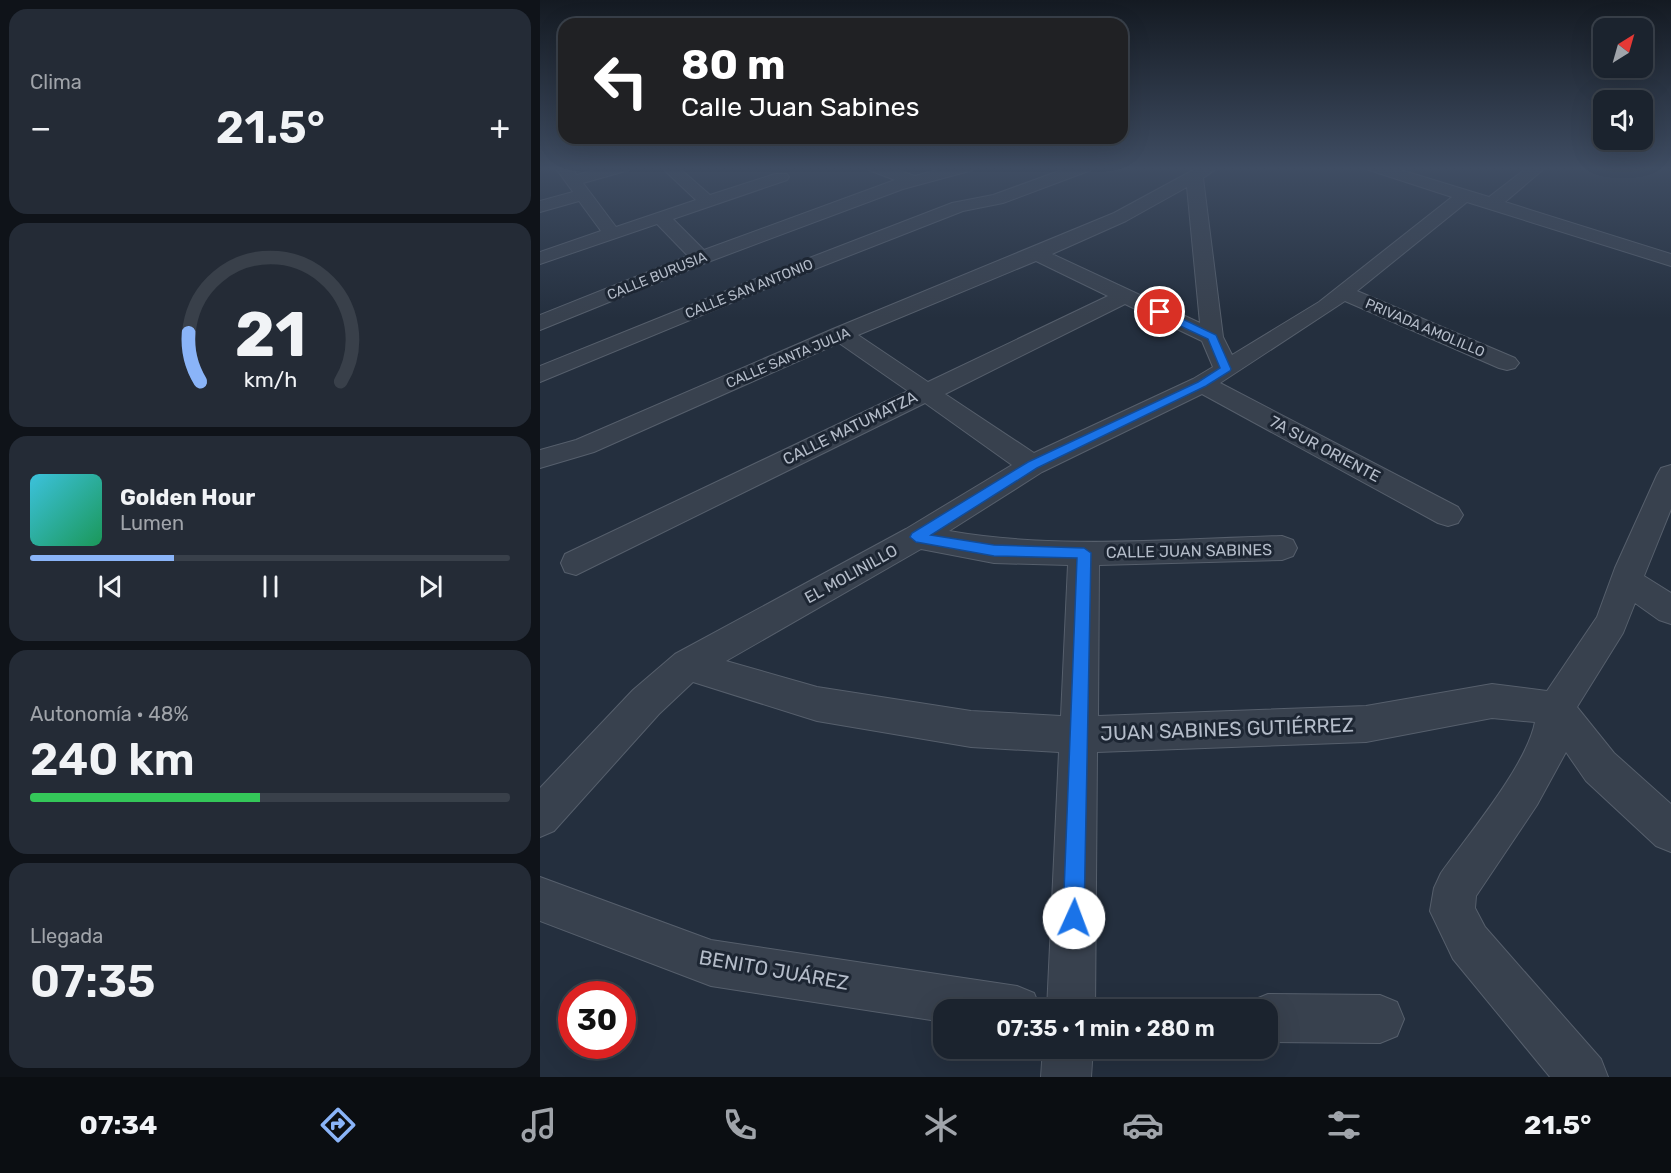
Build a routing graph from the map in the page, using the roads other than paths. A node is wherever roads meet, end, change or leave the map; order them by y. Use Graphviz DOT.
graph roads {
  1 [pos="600,217"];
  2 [pos="660,217"];
  3 [pos="813,217"];
  4 [pos="904,217"];
  5 [pos="1119,217"];
  6 [pos="1206,217"];
  7 [pos="1437,217"];
  8 [pos="1535,217"];
  9 [pos="611,233"];
  10 [pos="1036,254"];
  11 [pos="540,258"];
  12 [pos="701,258"];
  13 [pos="1671,260"];
  14 [pos="1343,293"];
  15 [pos="1125,296"];
  16 [pos="540,323"];
  17 [pos="841,334"];
  18 [pos="1212,337"];
  19 [pos="1507,363"];
  20 [pos="540,375"];
  21 [pos="1214,376"];
  22 [pos="925,391"];
  23 [pos="540,459"];
  24 [pos="1032,465"];
  25 [pos="1671,475"];
  26 [pos="1448,515"];
  27 [pos="916,537"];
  28 [pos="1282,548"];
  29 [pos="1084,553"];
  30 [pos="576,563"];
  31 [pos="1627,581"];
  32 [pos="1671,610"];
  33 [pos="687,665"];
  34 [pos="1556,709"];
  35 [pos="1079,735"];
  36 [pos="540,817"];
  37 [pos="1671,831"];
  38 [pos="540,899"];
  39 [pos="945,999"];
  40 [pos="1071,999"];
  41 [pos="1278,1018"];
  42 [pos="1380,1019"];
  43 [pos="1067,1059"];
  44 [pos="1066,1077"];
  45 [pos="1583,1077"];
  1 -- 9 [label="street"];
  2 -- 9 [label="street"];
  2 -- 12 [label="street"];
  3 -- 12 [label="street, CALLE BURUSIA"];
  4 -- 20 [label="street, CALLE SAN ANTONIO"];
  5 -- 10 [label="street, CALLE SANTA JULIA"];
  6 -- 18 [label="street"];
  7 -- 14 [label="street, EL MOLINILLO"];
  8 -- 13 [label="street"];
  9 -- 11 [label="street"];
  10 -- 15 [label="street"];
  10 -- 17 [label="street, CALLE SANTA JULIA"];
  12 -- 16 [label="street, CALLE BURUSIA"];
  14 -- 19 [label="street, PRIVADA AMOLILLO"];
  14 -- 21 [label="street, EL MOLINILLO"];
  15 -- 18 [label="street"];
  15 -- 22 [label="street, CALLE MATUMATZA"];
  17 -- 22 [label="street"];
  17 -- 23 [label="street, CALLE SANTA JULIA"];
  18 -- 21 [label="street"];
  21 -- 24 [label="street, EL MOLINILLO"];
  21 -- 26 [label="street, 7A SUR ORIENTE"];
  22 -- 24 [label="street"];
  22 -- 30 [label="street, CALLE MATUMATZA"];
  24 -- 27 [label="street, EL MOLINILLO"];
  25 -- 31 [label="street"];
  27 -- 29 [label="street, CALLE JUAN SABINES"];
  27 -- 33 [label="street, EL MOLINILLO"];
  28 -- 29 [label="street, CALLE JUAN SABINES"];
  29 -- 35 [label="street"];
  31 -- 32 [label="street"];
  31 -- 34 [label="street"];
  33 -- 35 [label="street, JUAN SABINES GUTIÉRREZ"];
  33 -- 36 [label="street, EL MOLINILLO"];
  34 -- 35 [label="street, JUAN SABINES GUTIÉRREZ"];
  34 -- 37 [label="street"];
  34 -- 45 [label="street"];
  35 -- 40 [label="street"];
  38 -- 39 [label="street, BENITO JUÁREZ"];
  41 -- 42 [label="street"];
  43 -- 44 [label="street"];
}
